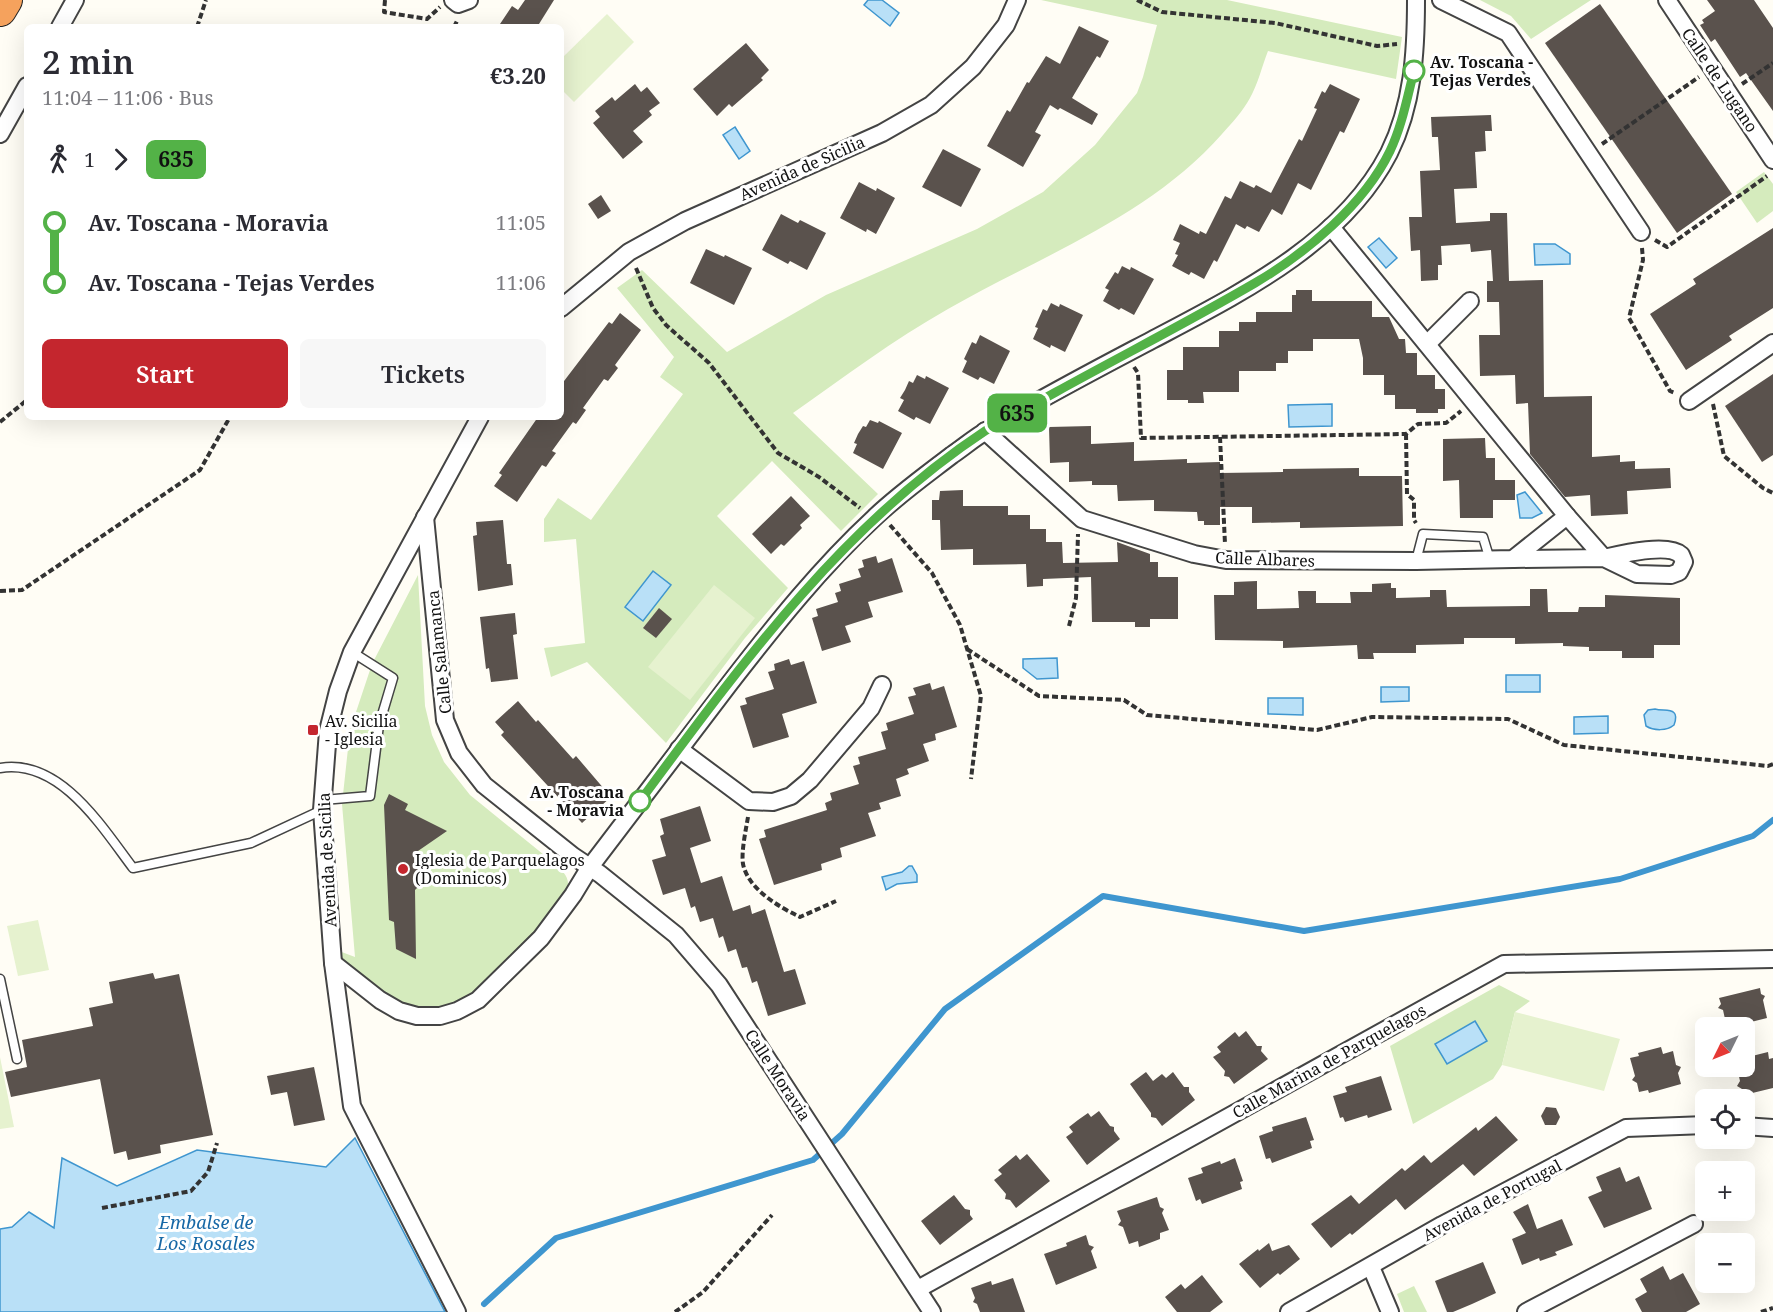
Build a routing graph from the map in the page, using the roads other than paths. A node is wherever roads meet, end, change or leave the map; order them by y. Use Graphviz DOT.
graph roads {
  1 [pos="6,0"];
  2 [pos="75,0"];
  3 [pos="453,0"];
  4 [pos="469,0"];
  5 [pos="1017,0"];
  6 [pos="1416,0"];
  7 [pos="1442,0"];
  8 [pos="1667,0"];
  9 [pos="0,10"];
  10 [pos="62,24"];
  11 [pos="24,91"];
  12 [pos="0,134"];
  13 [pos="1773,160"];
  14 [pos="1331,227"];
  15 [pos="1641,232"];
  16 [pos="1470,302"];
  17 [pos="564,306"];
  18 [pos="1773,343"];
  19 [pos="1427,344"];
  20 [pos="1689,401"];
  21 [pos="478,420"];
  22 [pos="985,431"];
  23 [pos="1567,516"];
  24 [pos="425,517"];
  25 [pos="1513,559"];
  26 [pos="1490,560"];
  27 [pos="1416,561"];
  28 [pos="352,651"];
  29 [pos="882,685"];
  30 [pos="679,749"];
  31 [pos="0,768"];
  32 [pos="323,805"];
  33 [pos="590,867"];
  34 [pos="1773,959"];
  35 [pos="333,963"];
  36 [pos="0,979"];
  37 [pos="17,1059"];
  38 [pos="1695,1125"];
  39 [pos="1755,1127"];
  40 [pos="1773,1128"];
  41 [pos="1694,1224"];
  42 [pos="1371,1267"];
  43 [pos="918,1289"];
  44 [pos="457,1312"];
  45 [pos="932,1312"];
  46 [pos="1289,1312"];
  47 [pos="1390,1312"];
  48 [pos="1526,1312"];
  1 -- 9 [label="highway"];
  2 -- 10 [label="street"];
  3 -- 4 [label="street"];
  5 -- 17 [label="street, Avenida de Sicilia"];
  6 -- 14 [label="street"];
  7 -- 15 [label="street"];
  8 -- 13 [label="street, Calle de Lugano"];
  11 -- 12 [label="street"];
  14 -- 19 [label="street, Calle Albares"];
  14 -- 22 [label="street"];
  16 -- 19 [label="street"];
  18 -- 20 [label="street"];
  19 -- 23 [label="street, Calle Albares"];
  21 -- 24 [label="street, Avenida de Sicilia"];
  22 -- 27 [label="street, Calle Albares"];
  22 -- 30 [label="street"];
  23 -- 25 [label="street"];
  23 -- 25 [label="street, Calle Albares"];
  24 -- 28 [label="street, Avenida de Sicilia"];
  24 -- 33 [label="street, Calle Salamanca"];
  25 -- 26 [label="street, Calle Albares"];
  26 -- 27 [label="street, Calle Albares"];
  26 -- 27 [label="lane"];
  28 -- 32 [label="street, Avenida de Sicilia"];
  28 -- 32 [label="lane"];
  29 -- 30 [label="street"];
  30 -- 33 [label="street"];
  31 -- 32 [label="lane"];
  32 -- 35 [label="street, Avenida de Sicilia"];
  33 -- 35 [label="street"];
  33 -- 43 [label="street, Calle Moravia"];
  34 -- 43 [label="street, Calle Marina de Parquelagos"];
  35 -- 44 [label="street, Avenida de Sicilia"];
  36 -- 37 [label="lane"];
  38 -- 42 [label="street, Avenida de Portugal"];
  39 -- 40 [label="street"];
  41 -- 48 [label="street"];
  42 -- 46 [label="street, Avenida de Portugal"];
  42 -- 47 [label="street"];
  43 -- 45 [label="street, Calle Moravia"];
}
